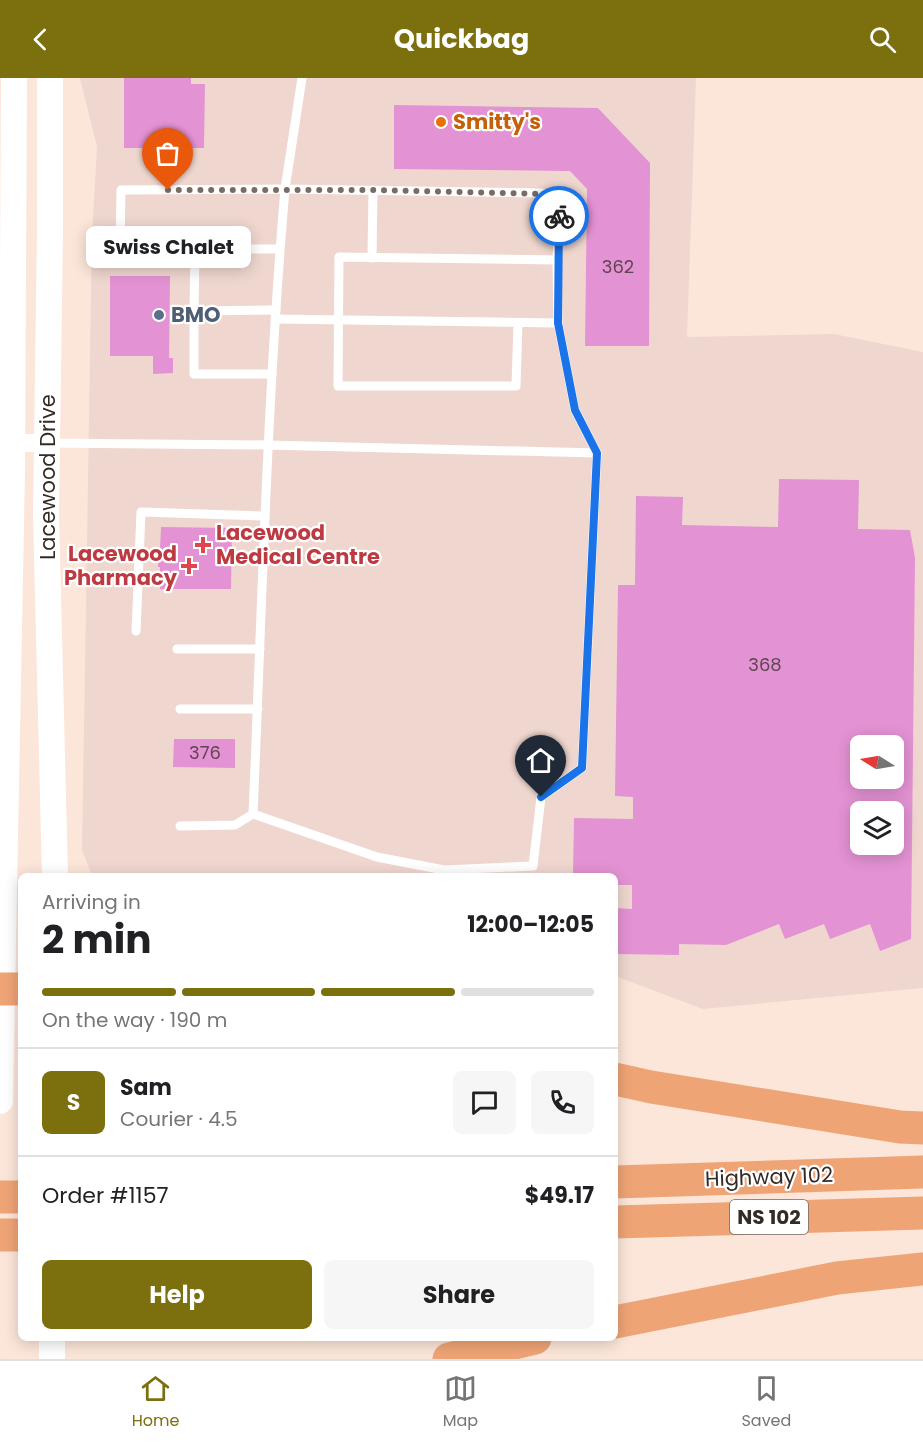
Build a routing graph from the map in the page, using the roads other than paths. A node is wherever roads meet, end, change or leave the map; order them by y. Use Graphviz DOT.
graph roads {
  1 [pos="302,78"];
  2 [pos="13,82"];
  3 [pos="52,85"];
  4 [pos="285,189"];
  5 [pos="373,190"];
  6 [pos="195,249"];
  7 [pos="280,249"];
  8 [pos="372,258"];
  9 [pos="557,260"];
  10 [pos="194,311"];
  11 [pos="276,315"];
  12 [pos="338,320"];
  13 [pos="518,323"];
  14 [pos="558,323"];
  15 [pos="272,374"];
  16 [pos="6,443"];
  17 [pos="48,443"];
  18 [pos="268,445"];
  19 [pos="597,453"];
  20 [pos="265,516"];
  21 [pos="136,631"];
  22 [pos="177,649"];
  23 [pos="260,649"];
  24 [pos="180,709"];
  25 [pos="258,709"];
  26 [pos="253,814"];
  27 [pos="180,826"];
  28 [pos="55,873"];
  29 [pos="8,989"];
  30 [pos="618,1080"];
  31 [pos="0,1101"];
  32 [pos="923,1128"];
  33 [pos="923,1172"];
  34 [pos="618,1182"];
  35 [pos="0,1197"];
  36 [pos="18,1197"];
  37 [pos="923,1213"];
  38 [pos="618,1222"];
  39 [pos="0,1235"];
  40 [pos="18,1235"];
  41 [pos="923,1269"];
  42 [pos="618,1321"];
  43 [pos="52,1341"];
  44 [pos="523,1341"];
  45 [pos="52,1359"];
  46 [pos="449,1359"];
  1 -- 4 [label="lane"];
  2 -- 16 [label="main road, Lacewood Drive"];
  3 -- 17 [label="main road, Lacewood Drive"];
  4 -- 5 [label="lane"];
  4 -- 6 [label="lane"];
  4 -- 7 [label="lane"];
  5 -- 8 [label="lane"];
  5 -- 9 [label="lane"];
  6 -- 7 [label="lane"];
  6 -- 10 [label="lane"];
  7 -- 11 [label="lane"];
  8 -- 9 [label="lane"];
  8 -- 12 [label="lane"];
  9 -- 14 [label="lane"];
  10 -- 11 [label="lane"];
  10 -- 15 [label="lane"];
  11 -- 12 [label="lane"];
  11 -- 15 [label="lane"];
  12 -- 13 [label="lane"];
  12 -- 13 [label="lane"];
  13 -- 14 [label="lane"];
  14 -- 19 [label="lane"];
  15 -- 18 [label="lane"];
  16 -- 17 [label="street"];
  16 -- 29 [label="main road, Lacewood Drive"];
  17 -- 18 [label="lane"];
  17 -- 28 [label="main road, Lacewood Drive"];
  18 -- 19 [label="lane"];
  18 -- 20 [label="lane"];
  19 -- 26 [label="lane"];
  20 -- 21 [label="lane"];
  20 -- 23 [label="lane"];
  22 -- 23 [label="lane"];
  23 -- 25 [label="lane"];
  24 -- 25 [label="lane"];
  25 -- 26 [label="lane"];
  26 -- 27 [label="lane"];
  29 -- 31 [label="main road, Lacewood Drive"];
  30 -- 32 [label="highway"];
  33 -- 34 [label="highway, Highway 102 / NS 102"];
  35 -- 36 [label="highway"];
  37 -- 38 [label="highway, Highway 102 / NS 102"];
  39 -- 40 [label="highway"];
  41 -- 42 [label="highway"];
  43 -- 45 [label="main road"];
  44 -- 46 [label="highway"];
}
